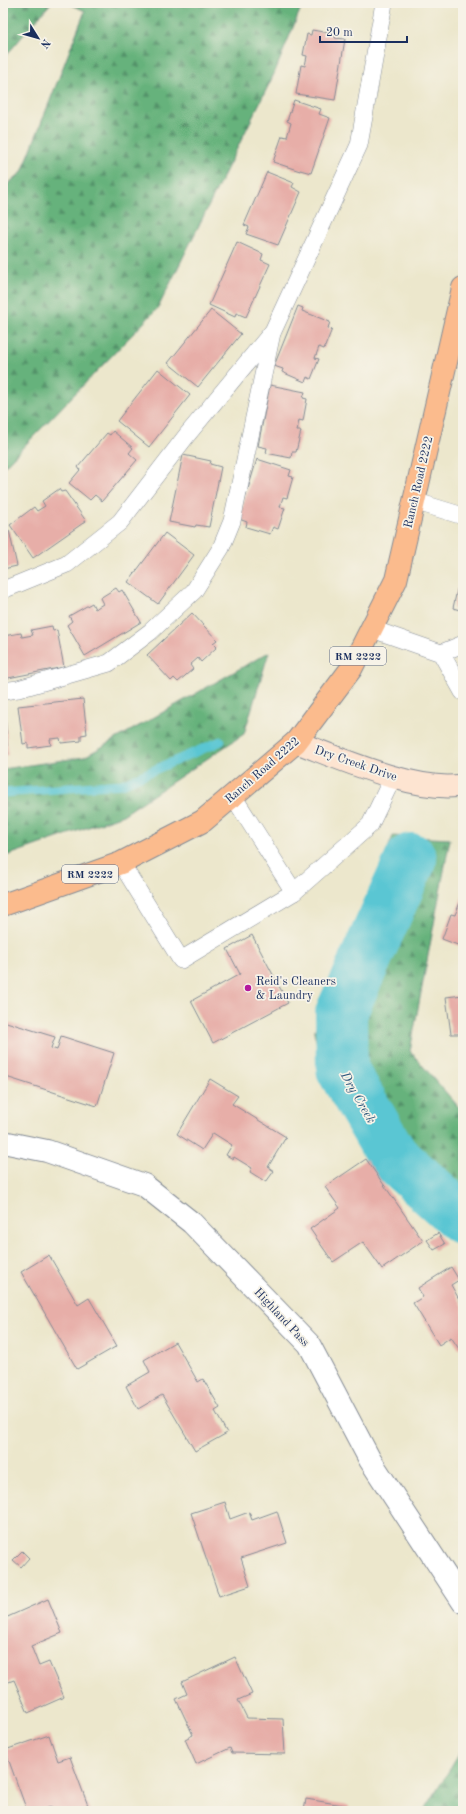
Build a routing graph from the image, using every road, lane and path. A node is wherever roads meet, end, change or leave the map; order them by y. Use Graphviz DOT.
graph roads {
  1 [pos="384,3"];
  2 [pos="463,288"];
  3 [pos="273,331"];
  4 [pos="414,501"];
  5 [pos="463,516"];
  6 [pos="3,590"];
  7 [pos="372,629"];
  8 [pos="463,644"];
  9 [pos="441,653"];
  10 [pos="3,691"];
  11 [pos="463,692"];
  12 [pos="296,742"];
  13 [pos="393,777"];
  14 [pos="463,785"];
  15 [pos="233,796"];
  16 [pos="121,863"];
  17 [pos="294,892"];
  18 [pos="3,905"];
  19 [pos="3,1142"];
  20 [pos="463,1602"];
  1 -- 3 [label="lane"];
  2 -- 4 [label="main road, Ranch Road 2222 / RM 2222"];
  3 -- 6 [label="lane"];
  3 -- 10 [label="lane"];
  4 -- 5 [label="lane"];
  4 -- 7 [label="main road, Ranch Road 2222 / RM 2222"];
  7 -- 9 [label="lane"];
  7 -- 12 [label="main road, Ranch Road 2222 / RM 2222"];
  8 -- 9 [label="lane"];
  9 -- 11 [label="lane"];
  12 -- 13 [label="street, Dry Creek Drive"];
  12 -- 15 [label="main road, Ranch Road 2222 / RM 2222"];
  13 -- 14 [label="street, Dry Creek Drive"];
  13 -- 17 [label="lane"];
  15 -- 16 [label="main road, Ranch Road 2222 / RM 2222"];
  15 -- 17 [label="lane"];
  16 -- 17 [label="lane"];
  16 -- 18 [label="main road, Ranch Road 2222 / RM 2222"];
  19 -- 20 [label="street, Highland Pass"];
}
